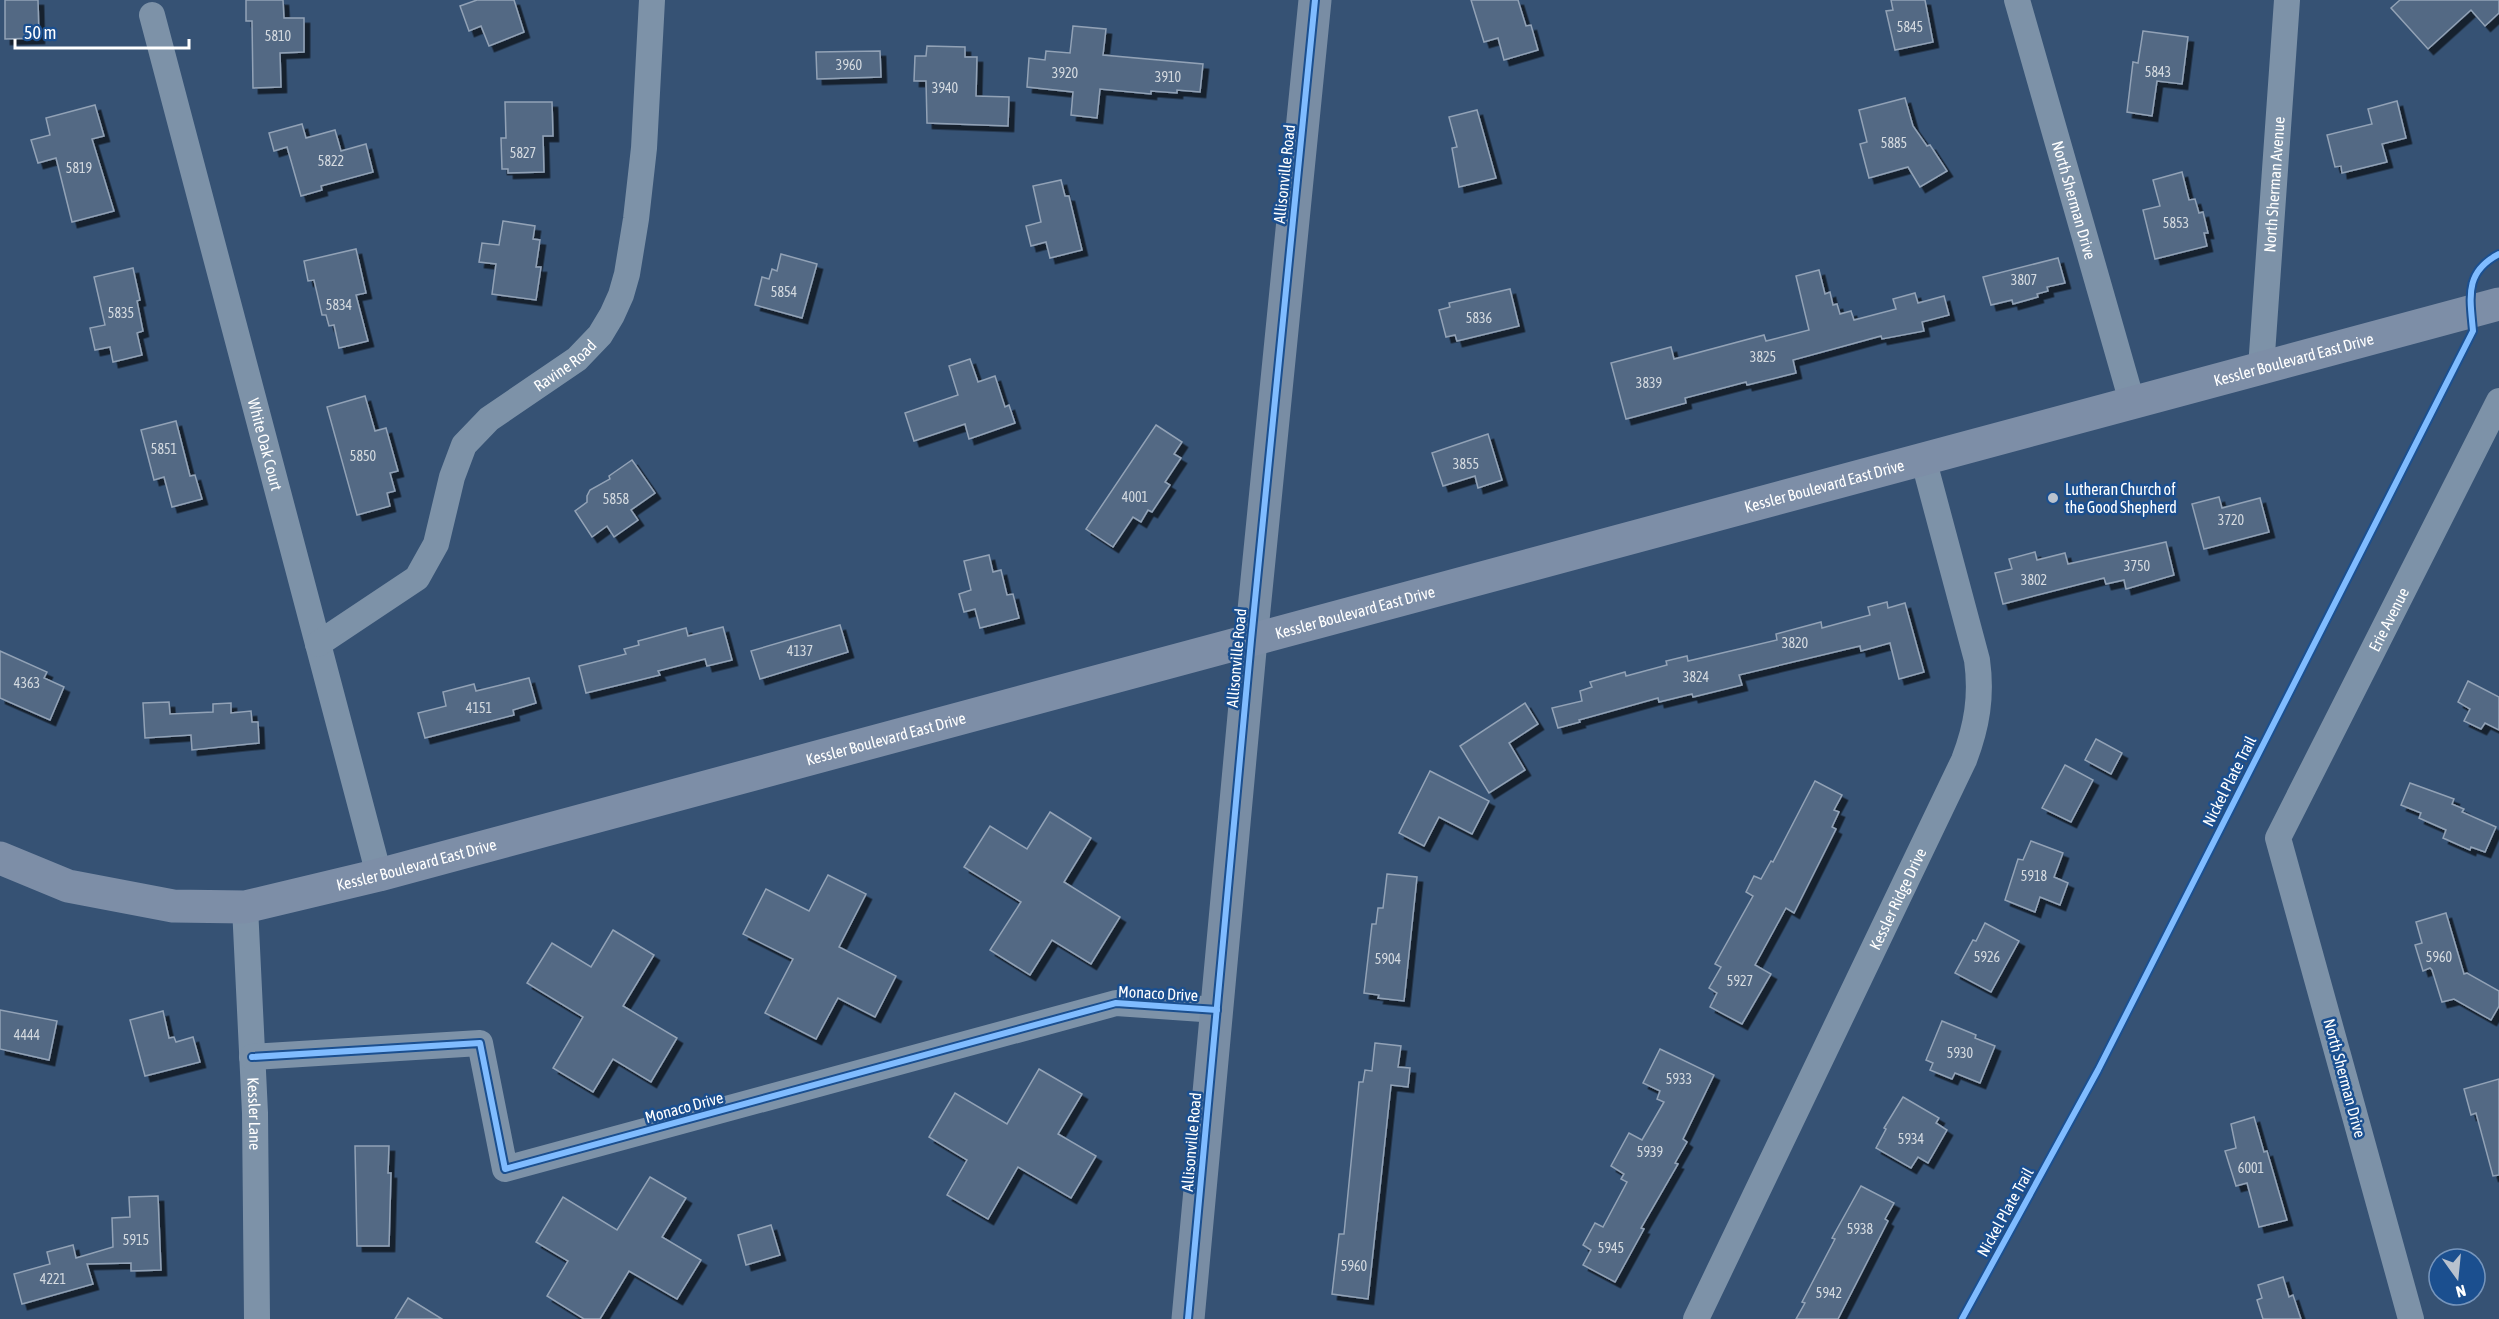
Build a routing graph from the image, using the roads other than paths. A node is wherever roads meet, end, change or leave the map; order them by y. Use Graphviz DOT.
graph roads {
  1 [pos="652,0"];
  2 [pos="1315,0"];
  3 [pos="2018,0"];
  4 [pos="2287,0"];
  5 [pos="152,15"];
  6 [pos="2499,304"];
  7 [pos="2261,368"];
  8 [pos="2499,401"];
  9 [pos="2132,402"];
  10 [pos="1923,458"];
  11 [pos="1251,640"];
  12 [pos="318,644"];
  13 [pos="2278,838"];
  14 [pos="0,858"];
  15 [pos="379,875"];
  16 [pos="245,907"];
  17 [pos="1217,1010"];
  18 [pos="252,1057"];
  19 [pos="257,1319"];
  20 [pos="1188,1319"];
  21 [pos="1696,1319"];
  22 [pos="2411,1319"];
  1 -- 12 [label="street, Ravine Road"];
  2 -- 11 [label="main road, Allisonville Road"];
  3 -- 9 [label="street, North Sherman Drive"];
  4 -- 7 [label="street, North Sherman Avenue"];
  5 -- 12 [label="street, White Oak Court"];
  6 -- 7 [label="main road, Kessler Boulevard East Drive"];
  7 -- 9 [label="main road, Kessler Boulevard East Drive"];
  8 -- 13 [label="street, Erie Avenue"];
  9 -- 10 [label="main road, Kessler Boulevard East Drive"];
  10 -- 11 [label="main road, Kessler Boulevard East Drive"];
  10 -- 21 [label="street, Kessler Ridge Drive"];
  11 -- 15 [label="main road, Kessler Boulevard East Drive"];
  11 -- 17 [label="main road, Allisonville Road"];
  12 -- 15 [label="street, White Oak Court"];
  13 -- 22 [label="street, North Sherman Drive"];
  14 -- 16 [label="main road, Kessler Boulevard East Drive"];
  15 -- 16 [label="main road, Kessler Boulevard East Drive"];
  16 -- 18 [label="street, Kessler Lane"];
  17 -- 18 [label="street, Monaco Drive"];
  17 -- 20 [label="main road, Allisonville Road"];
  18 -- 19 [label="street, Kessler Lane"];
}
